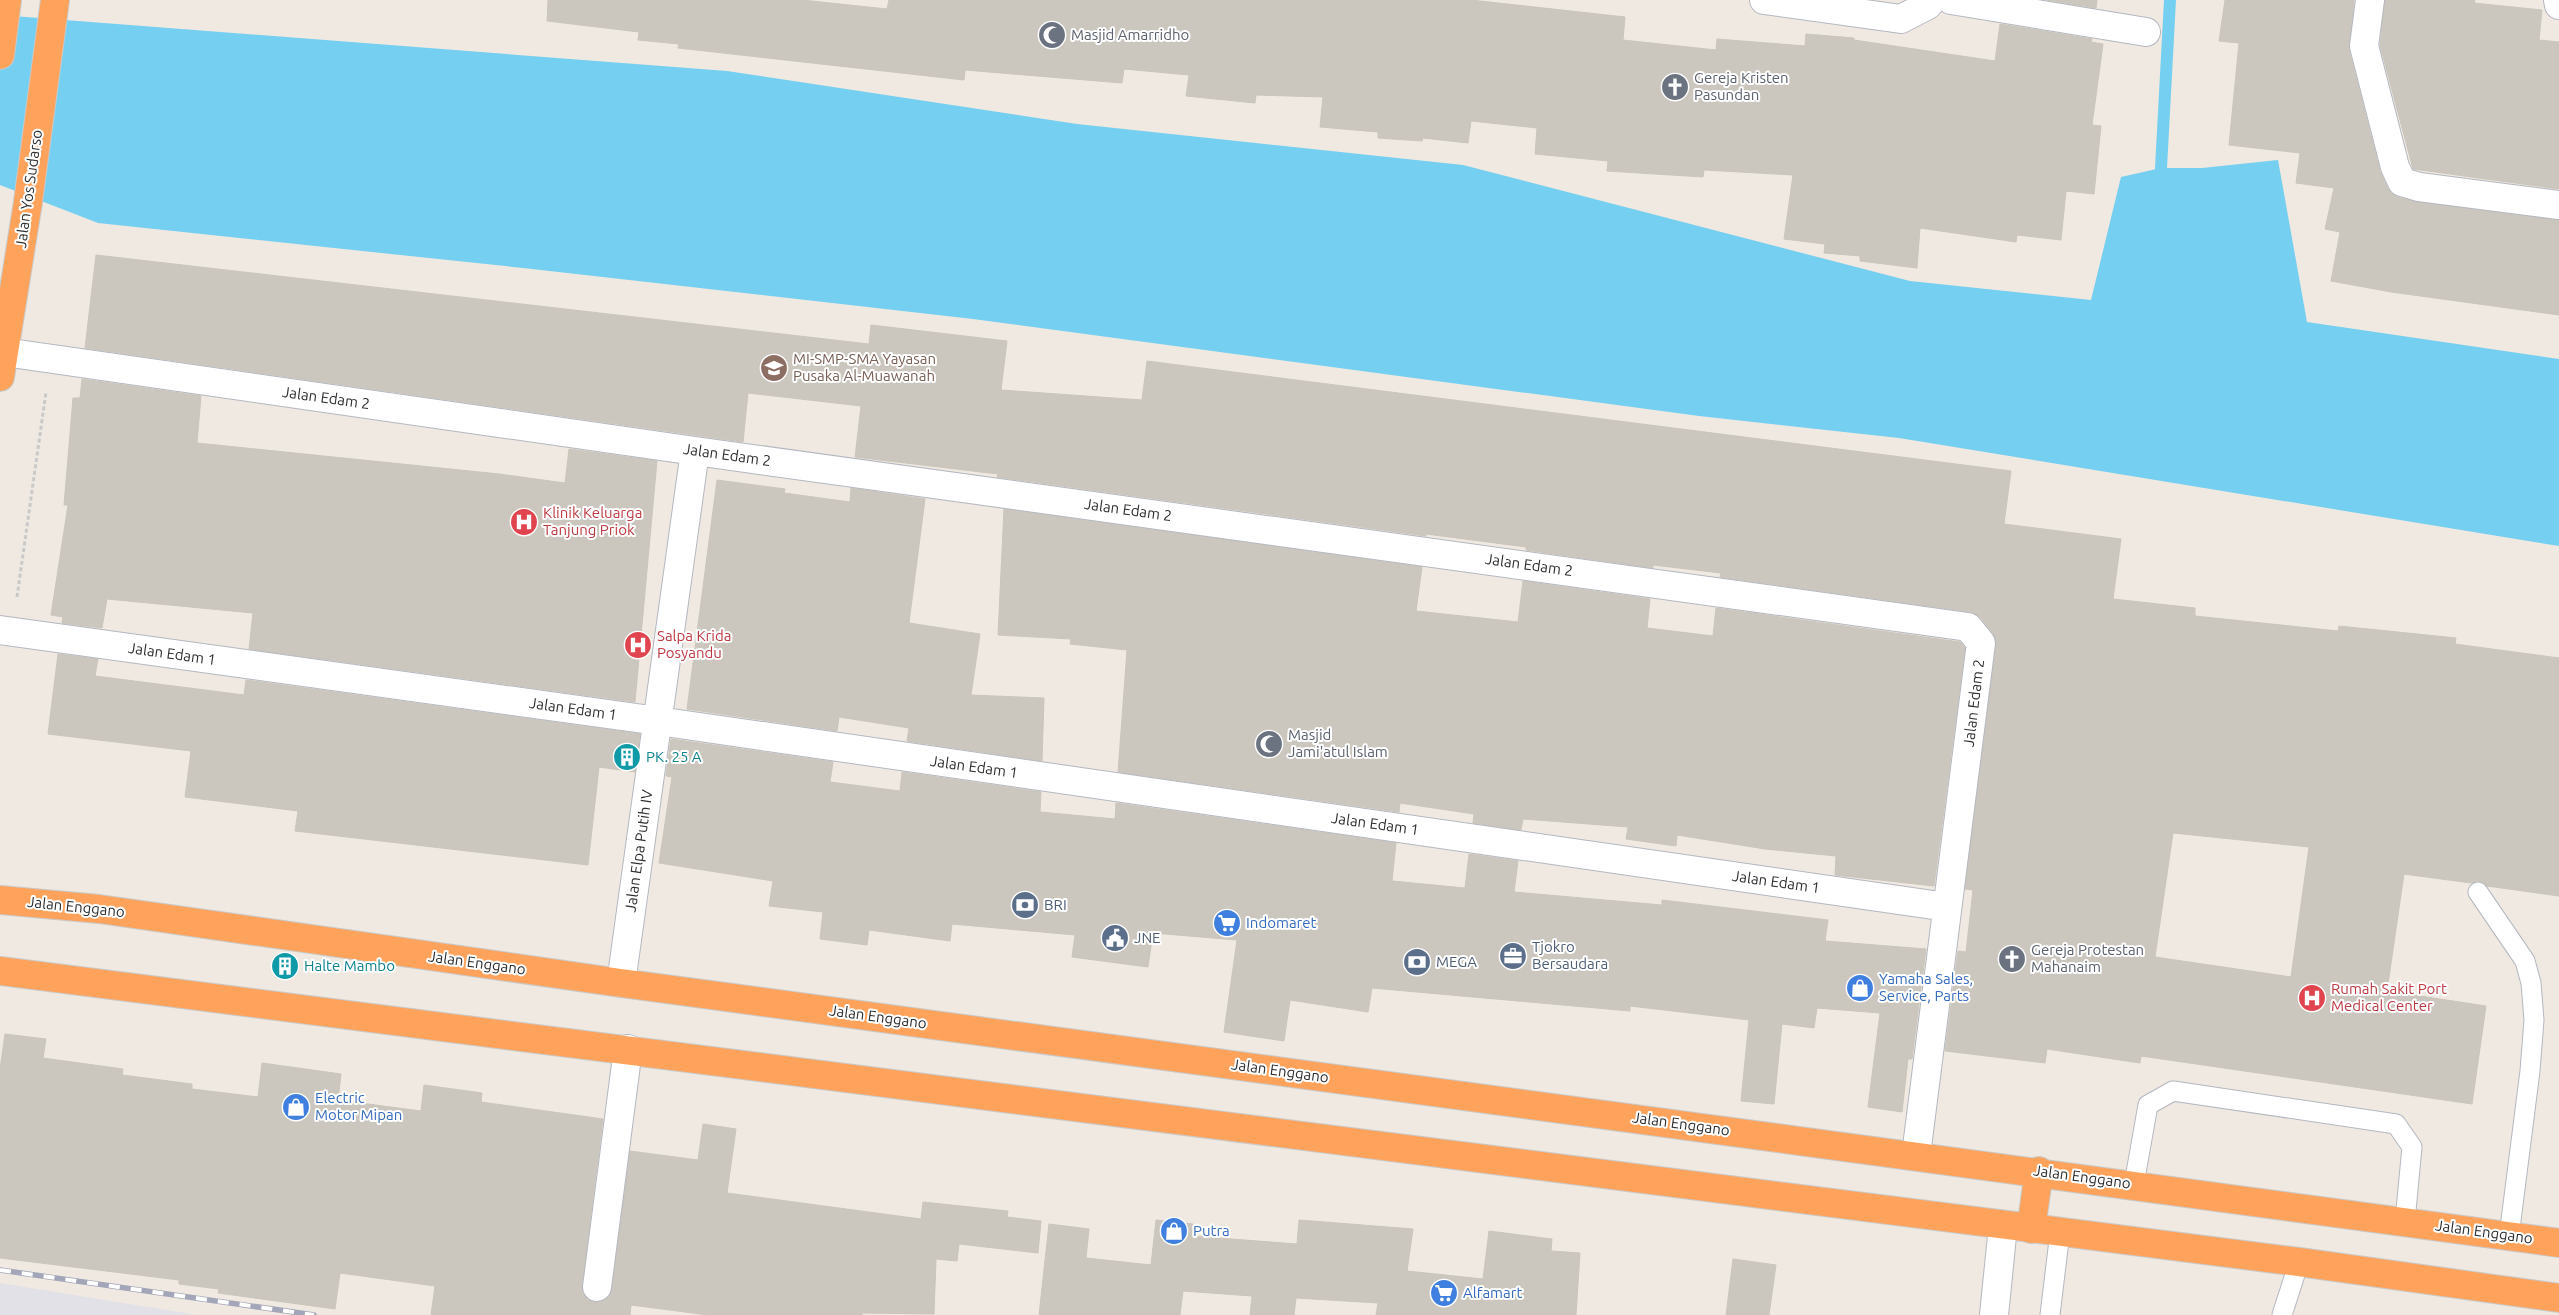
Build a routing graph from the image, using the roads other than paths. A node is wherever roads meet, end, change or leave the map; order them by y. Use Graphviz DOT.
graph roads {
  1 [pos="7,0"];
  2 [pos="55,0"];
  3 [pos="1764,0"];
  4 [pos="1932,0"];
  5 [pos="1950,0"];
  6 [pos="2370,0"];
  7 [pos="2558,0"];
  8 [pos="2559,5"];
  9 [pos="2146,32"];
  10 [pos="0,55"];
  11 [pos="2559,205"];
  12 [pos="4,352"];
  13 [pos="696,451"];
  14 [pos="6,631"];
  15 [pos="658,721"];
  16 [pos="2478,892"];
  17 [pos="0,900"];
  18 [pos="1948,907"];
  19 [pos="0,970"];
  20 [pos="621,983"];
  21 [pos="628,1049"];
  22 [pos="1916,1155"];
  23 [pos="2039,1172"];
  24 [pos="2134,1184"];
  25 [pos="2405,1221"];
  26 [pos="2004,1226"];
  27 [pos="2031,1229"];
  28 [pos="2060,1232"];
  29 [pos="2509,1236"];
  30 [pos="2559,1243"];
  31 [pos="2299,1262"];
  32 [pos="597,1287"];
  33 [pos="2559,1298"];
  34 [pos="1994,1315"];
  35 [pos="2050,1315"];
  36 [pos="2282,1315"];
  1 -- 10 [label="highway"];
  2 -- 12 [label="highway, Jalan Yos Sudarso"];
  3 -- 4 [label="street"];
  5 -- 9 [label="street"];
  6 -- 11 [label="street"];
  7 -- 8 [label="street"];
  12 -- 13 [label="street, Jalan Edam 2"];
  13 -- 15 [label="street, Jalan Elpa Putih IV"];
  13 -- 18 [label="street, Jalan Edam 2"];
  14 -- 15 [label="street, Jalan Edam 1"];
  15 -- 18 [label="street, Jalan Edam 1"];
  15 -- 20 [label="street, Jalan Elpa Putih IV"];
  16 -- 29 [label="lane"];
  17 -- 20 [label="highway, Jalan Enggano"];
  18 -- 22 [label="street"];
  19 -- 21 [label="highway"];
  20 -- 22 [label="highway, Jalan Enggano"];
  21 -- 26 [label="highway"];
  21 -- 32 [label="street"];
  22 -- 23 [label="highway, Jalan Enggano"];
  23 -- 24 [label="highway, Jalan Enggano"];
  23 -- 27 [label="highway"];
  24 -- 25 [label="highway, Jalan Enggano"];
  24 -- 25 [label="lane"];
  25 -- 29 [label="highway, Jalan Enggano"];
  26 -- 27 [label="highway"];
  26 -- 34 [label="street"];
  27 -- 28 [label="highway"];
  28 -- 31 [label="highway"];
  28 -- 35 [label="lane"];
  29 -- 30 [label="highway, Jalan Enggano"];
  31 -- 33 [label="highway"];
  31 -- 36 [label="lane"];
}
